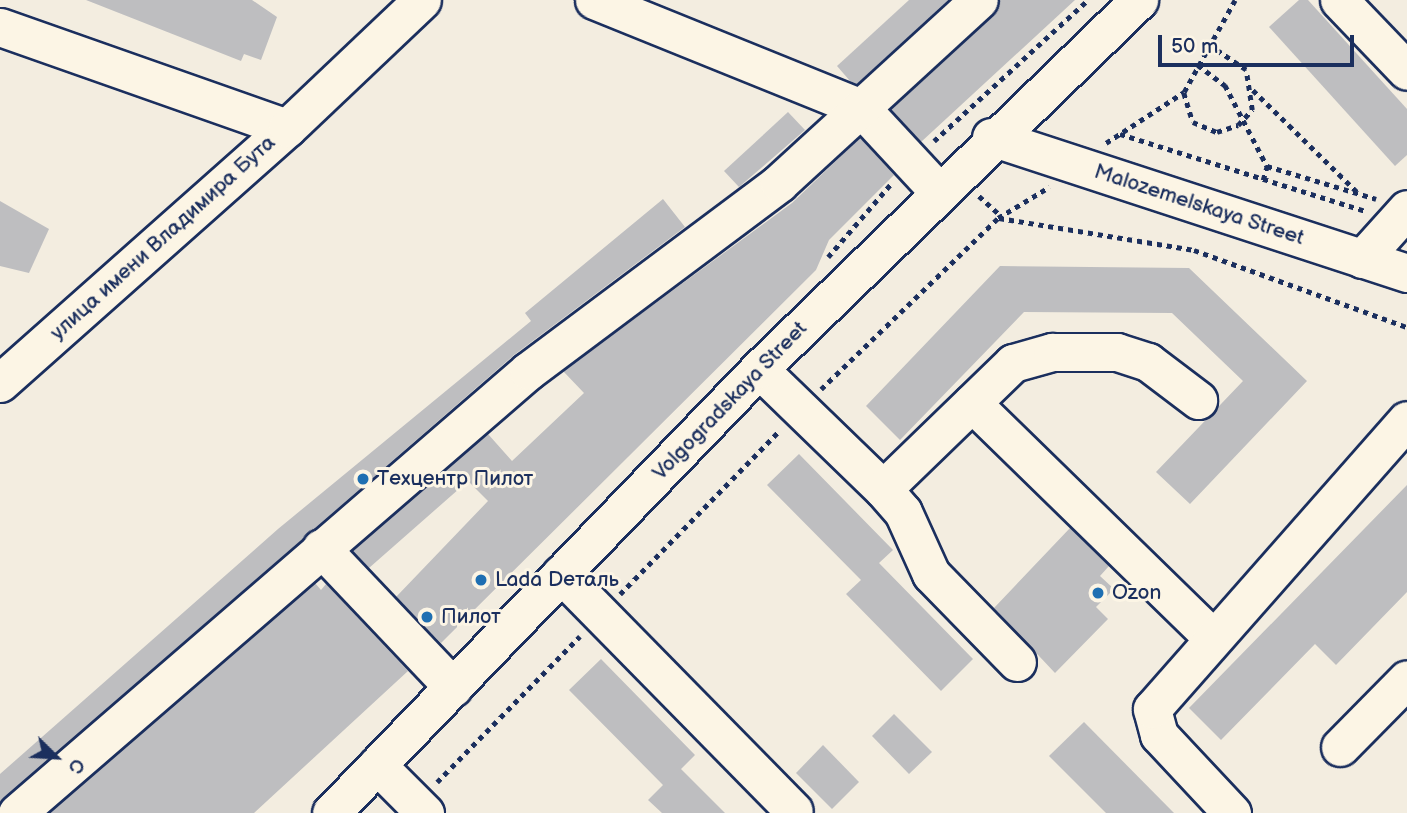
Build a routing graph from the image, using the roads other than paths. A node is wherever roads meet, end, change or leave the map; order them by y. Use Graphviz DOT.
graph roads {
  1 [pos="594,0"];
  2 [pos="979,0"];
  3 [pos="1139,0"];
  4 [pos="417,1"];
  5 [pos="1355,6"];
  6 [pos="0,27"];
  7 [pos="1407,71"];
  8 [pos="861,108"];
  9 [pos="287,128"];
  10 [pos="991,137"];
  11 [pos="938,191"];
  12 [pos="1402,215"];
  13 [pos="1362,259"];
  14 [pos="1407,273"];
  15 [pos="759,369"];
  16 [pos="0,383"];
  17 [pos="1198,400"];
  18 [pos="972,403"];
  19 [pos="1407,420"];
  20 [pos="883,489"];
  21 [pos="321,548"];
  22 [pos="561,574"];
  23 [pos="1211,636"];
  24 [pos="1017,663"];
  25 [pos="1407,679"];
  26 [pos="453,687"];
  27 [pos="1340,747"];
  28 [pos="377,765"];
  29 [pos="421,808"];
  30 [pos="793,811"];
  31 [pos="17,813"];
  32 [pos="331,813"];
  33 [pos="1232,813"];
  1 -- 8 [label="street"];
  2 -- 8 [label="street"];
  3 -- 10 [label="street, Volgogradskaya Street"];
  4 -- 9 [label="street"];
  5 -- 7 [label="street"];
  6 -- 9 [label="street, улица имени Владимира Бута"];
  8 -- 11 [label="street"];
  8 -- 21 [label="street"];
  9 -- 16 [label="street, улица имени Владимира Бута"];
  10 -- 11 [label="street, Volgogradskaya Street"];
  10 -- 13 [label="street, Malozemelskaya Street"];
  11 -- 15 [label="street, Volgogradskaya Street"];
  12 -- 13 [label="street"];
  13 -- 14 [label="street, Malozemelskaya Street"];
  15 -- 20 [label="street"];
  15 -- 22 [label="street, Volgogradskaya Street"];
  17 -- 18 [label="street"];
  18 -- 20 [label="street"];
  18 -- 23 [label="street"];
  19 -- 23 [label="street"];
  20 -- 24 [label="street"];
  21 -- 26 [label="street"];
  21 -- 31 [label="street"];
  22 -- 26 [label="street, Volgogradskaya Street"];
  22 -- 30 [label="street"];
  23 -- 33 [label="street"];
  25 -- 27 [label="street"];
  26 -- 28 [label="street, Volgogradskaya Street"];
  28 -- 29 [label="street"];
  28 -- 32 [label="street, Volgogradskaya Street"];
}
